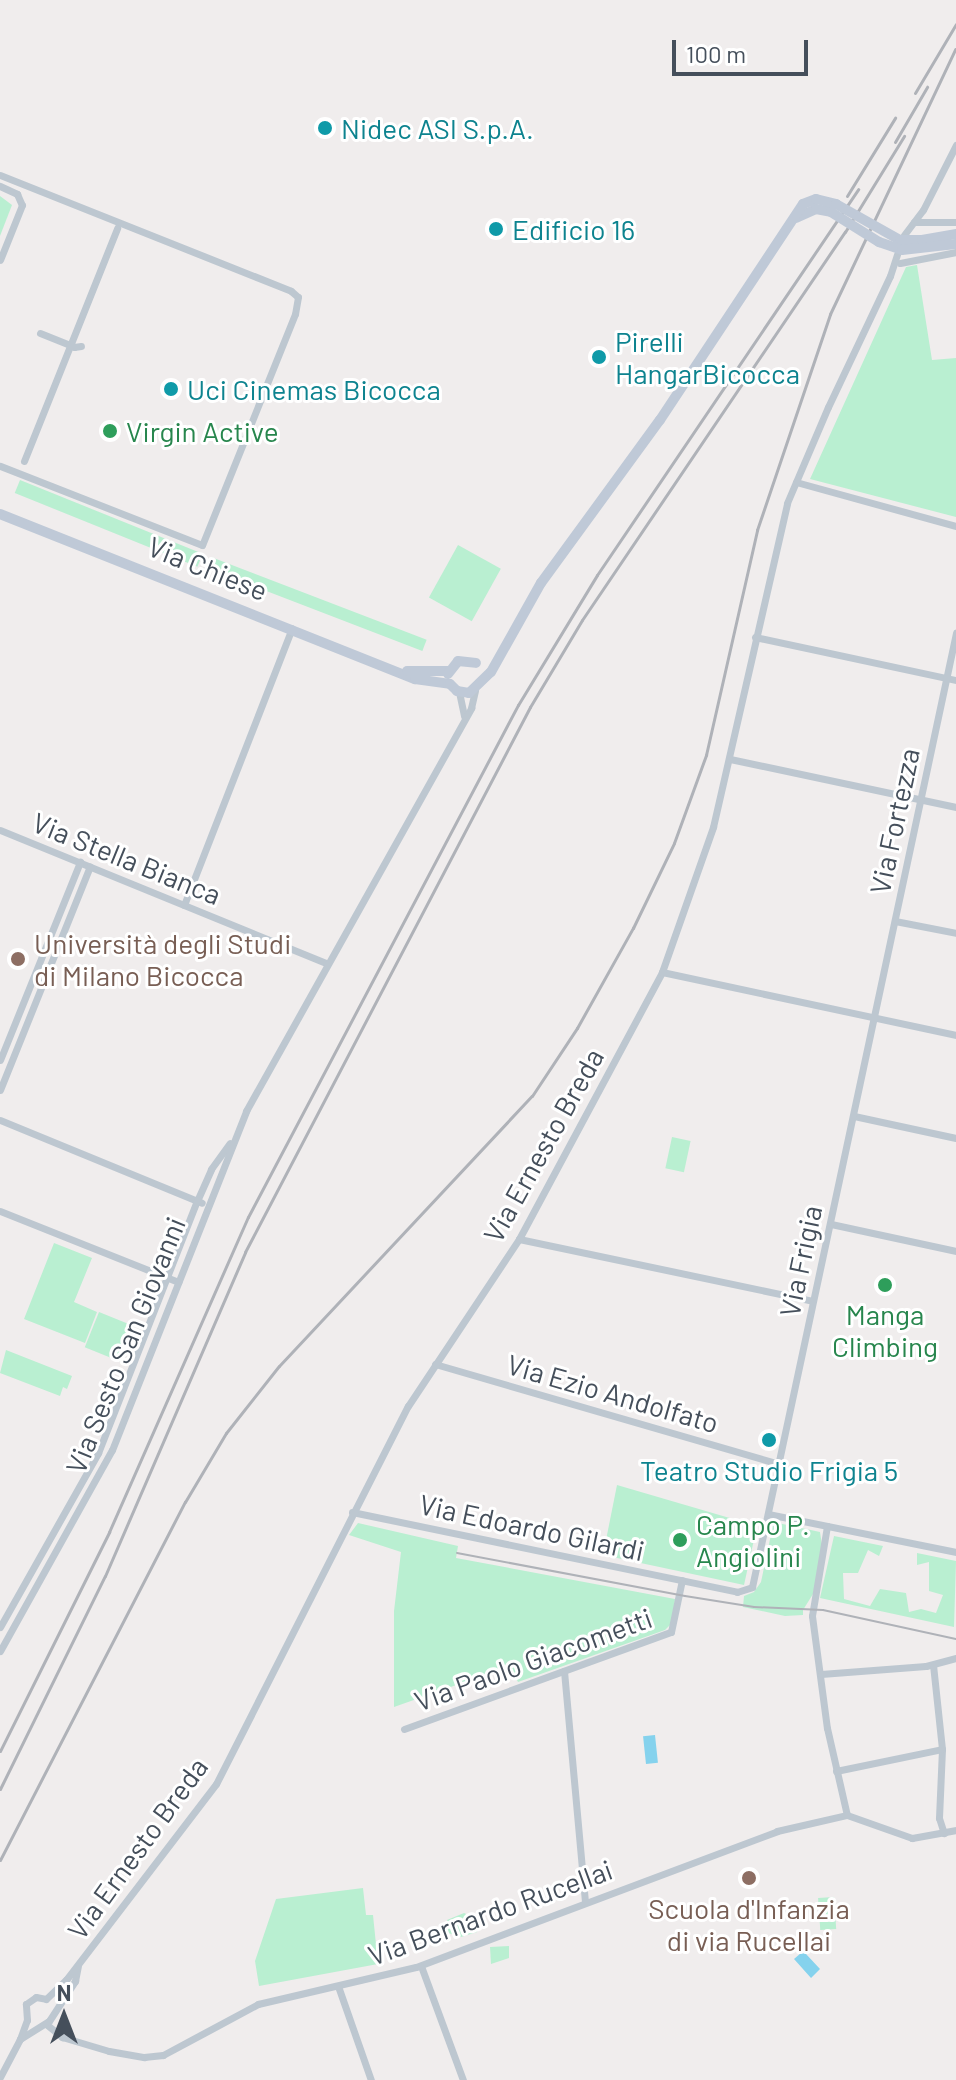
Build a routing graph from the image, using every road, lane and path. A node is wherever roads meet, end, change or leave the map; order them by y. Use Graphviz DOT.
graph roads {
  1 [pos="956,145"];
  2 [pos="0,175"];
  3 [pos="0,186"];
  4 [pos="40,190"];
  5 [pos="22,205"];
  6 [pos="833,208"];
  7 [pos="916,222"];
  8 [pos="956,222"];
  9 [pos="117,228"];
  10 [pos="956,234"];
  11 [pos="904,235"];
  12 [pos="956,244"];
  13 [pos="956,252"];
  14 [pos="0,260"];
  15 [pos="40,333"];
  16 [pos="76,348"];
  17 [pos="24,461"];
  18 [pos="0,466"];
  19 [pos="796,482"];
  20 [pos="0,514"];
  21 [pos="956,526"];
  22 [pos="292,628"];
  23 [pos="956,633"];
  24 [pos="755,637"];
  25 [pos="501,651"];
  26 [pos="476,663"];
  27 [pos="398,670"];
  28 [pos="449,671"];
  29 [pos="946,677"];
  30 [pos="482,679"];
  31 [pos="956,680"];
  32 [pos="450,684"];
  33 [pos="475,690"];
  34 [pos="459,692"];
  35 [pos="464,716"];
  36 [pos="730,759"];
  37 [pos="921,800"];
  38 [pos="956,807"];
  39 [pos="0,830"];
  40 [pos="80,862"];
  41 [pos="90,866"];
  42 [pos="184,905"];
  43 [pos="895,921"];
  44 [pos="956,933"];
  45 [pos="326,963"];
  46 [pos="662,972"];
  47 [pos="875,1018"];
  48 [pos="956,1035"];
  49 [pos="0,1060"];
  50 [pos="0,1090"];
  51 [pos="854,1116"];
  52 [pos="0,1120"];
  53 [pos="236,1135"];
  54 [pos="956,1138"];
  55 [pos="197,1201"];
  56 [pos="0,1211"];
  57 [pos="203,1216"];
  58 [pos="831,1224"];
  59 [pos="519,1239"];
  60 [pos="956,1251"];
  61 [pos="165,1277"];
  62 [pos="178,1282"];
  63 [pos="813,1301"];
  64 [pos="435,1364"];
  65 [pos="779,1464"];
  66 [pos="352,1512"];
  67 [pos="768,1514"];
  68 [pos="827,1526"];
  69 [pos="956,1552"];
  70 [pos="682,1580"];
  71 [pos="749,1590"];
  72 [pos="0,1627"];
  73 [pos="0,1651"];
  74 [pos="956,1658"];
  75 [pos="933,1665"];
  76 [pos="564,1671"];
  77 [pos="821,1674"];
  78 [pos="404,1729"];
  79 [pos="942,1749"];
  80 [pos="836,1771"];
  81 [pos="847,1815"];
  82 [pos="956,1830"];
  83 [pos="944,1833"];
  84 [pos="585,1901"];
  85 [pos="78,1964"];
  86 [pos="421,1966"];
  87 [pos="338,1986"];
  88 [pos="46,1999"];
  89 [pos="53,2013"];
  90 [pos="27,2020"];
  91 [pos="42,2025"];
  92 [pos="20,2039"];
  93 [pos="0,2077"];
  94 [pos="371,2080"];
  95 [pos="463,2080"];
  1 -- 7 [label="street"];
  2 -- 4 [label="street"];
  3 -- 5 [label="street"];
  4 -- 5 [label="street"];
  4 -- 18 [label="street, Via Chiese"];
  5 -- 14 [label="street"];
  6 -- 10 [label="street, bridge"];
  6 -- 12 [label="street, bridge"];
  6 -- 25 [label="street, Via Sesto San Giovanni"];
  7 -- 8 [label="street"];
  7 -- 11 [label="street"];
  9 -- 16 [label="street"];
  13 -- 19 [label="street, Via Ernesto Breda"];
  15 -- 16 [label="street"];
  16 -- 17 [label="street"];
  19 -- 21 [label="street"];
  19 -- 24 [label="street, Via Ernesto Breda"];
  20 -- 22 [label="street, Via Chiese"];
  22 -- 27 [label="street, Via Chiese"];
  22 -- 42 [label="street"];
  23 -- 29 [label="street, Via Fortezza"];
  24 -- 29 [label="street"];
  24 -- 36 [label="street, Via Ernesto Breda"];
  25 -- 26 [label="street"];
  25 -- 30 [label="street, Via Sesto San Giovanni"];
  26 -- 28 [label="street, Via Chiese"];
  26 -- 30 [label="street"];
  27 -- 28 [label="street, Via Chiese"];
  27 -- 32 [label="street, Via Chiese"];
  28 -- 32 [label="street"];
  29 -- 31 [label="street"];
  29 -- 37 [label="street, Via Fortezza"];
  30 -- 33 [label="street, Via Sesto San Giovanni"];
  32 -- 34 [label="street, Via Chiese"];
  33 -- 34 [label="street"];
  33 -- 35 [label="street, Via Sesto San Giovanni"];
  34 -- 35 [label="street"];
  35 -- 45 [label="street, Via Sesto San Giovanni"];
  36 -- 37 [label="street"];
  36 -- 46 [label="street, Via Ernesto Breda"];
  37 -- 38 [label="street"];
  37 -- 43 [label="street, Via Fortezza"];
  39 -- 40 [label="street, Via Stella Bianca"];
  40 -- 41 [label="street, Via Stella Bianca"];
  40 -- 49 [label="street"];
  41 -- 42 [label="street, Via Stella Bianca"];
  41 -- 50 [label="street"];
  42 -- 45 [label="street, Via Stella Bianca"];
  43 -- 44 [label="street"];
  43 -- 47 [label="street, Via Fortezza"];
  45 -- 53 [label="street, Via Sesto San Giovanni"];
  46 -- 47 [label="street"];
  46 -- 59 [label="street, Via Ernesto Breda"];
  47 -- 48 [label="street"];
  47 -- 51 [label="street, Via Frigia"];
  51 -- 54 [label="street"];
  51 -- 58 [label="street, Via Frigia"];
  52 -- 55 [label="street"];
  53 -- 55 [label="street, Via Sesto San Giovanni"];
  53 -- 57 [label="street, Via Sesto San Giovanni"];
  55 -- 57 [label="street"];
  55 -- 61 [label="street, Via Sesto San Giovanni"];
  56 -- 61 [label="street"];
  57 -- 62 [label="street, Via Sesto San Giovanni"];
  58 -- 60 [label="street"];
  58 -- 63 [label="street, Via Frigia"];
  59 -- 63 [label="street"];
  59 -- 64 [label="street, Via Ernesto Breda"];
  61 -- 62 [label="street"];
  61 -- 72 [label="street, Via Sesto San Giovanni"];
  62 -- 73 [label="street, Via Sesto San Giovanni"];
  63 -- 65 [label="street, Via Frigia"];
  64 -- 65 [label="street, Via Ezio Andolfato"];
  64 -- 66 [label="street, Via Ernesto Breda"];
  65 -- 67 [label="street, Via Frigia"];
  66 -- 70 [label="street, Via Edoardo Gilardi"];
  66 -- 85 [label="street, Via Ernesto Breda"];
  67 -- 68 [label="street"];
  67 -- 71 [label="street, Via Frigia"];
  68 -- 69 [label="street"];
  68 -- 77 [label="street"];
  70 -- 71 [label="street, Via Edoardo Gilardi"];
  70 -- 76 [label="street, Via Paolo Giacometti"];
  74 -- 75 [label="street"];
  75 -- 77 [label="street"];
  75 -- 79 [label="street"];
  76 -- 78 [label="street, Via Paolo Giacometti"];
  76 -- 84 [label="street"];
  77 -- 80 [label="street"];
  79 -- 80 [label="street"];
  79 -- 83 [label="street"];
  80 -- 81 [label="street"];
  81 -- 83 [label="street"];
  81 -- 84 [label="street, Via Bernardo Rucellai"];
  82 -- 83 [label="street"];
  84 -- 86 [label="street, Via Bernardo Rucellai"];
  85 -- 88 [label="street, Via Ernesto Breda"];
  85 -- 89 [label="street, Via Ernesto Breda"];
  86 -- 87 [label="street, Via Bernardo Rucellai"];
  86 -- 95 [label="street"];
  87 -- 91 [label="street, Via Bernardo Rucellai"];
  87 -- 94 [label="street"];
  88 -- 89 [label="street"];
  88 -- 90 [label="street, Via Ernesto Breda"];
  89 -- 91 [label="street, Via Ernesto Breda"];
  90 -- 91 [label="street"];
  90 -- 92 [label="street, Via Ernesto Breda"];
  91 -- 92 [label="street, Via Ernesto Breda"];
  92 -- 93 [label="street, Via Ernesto Breda"];
}
